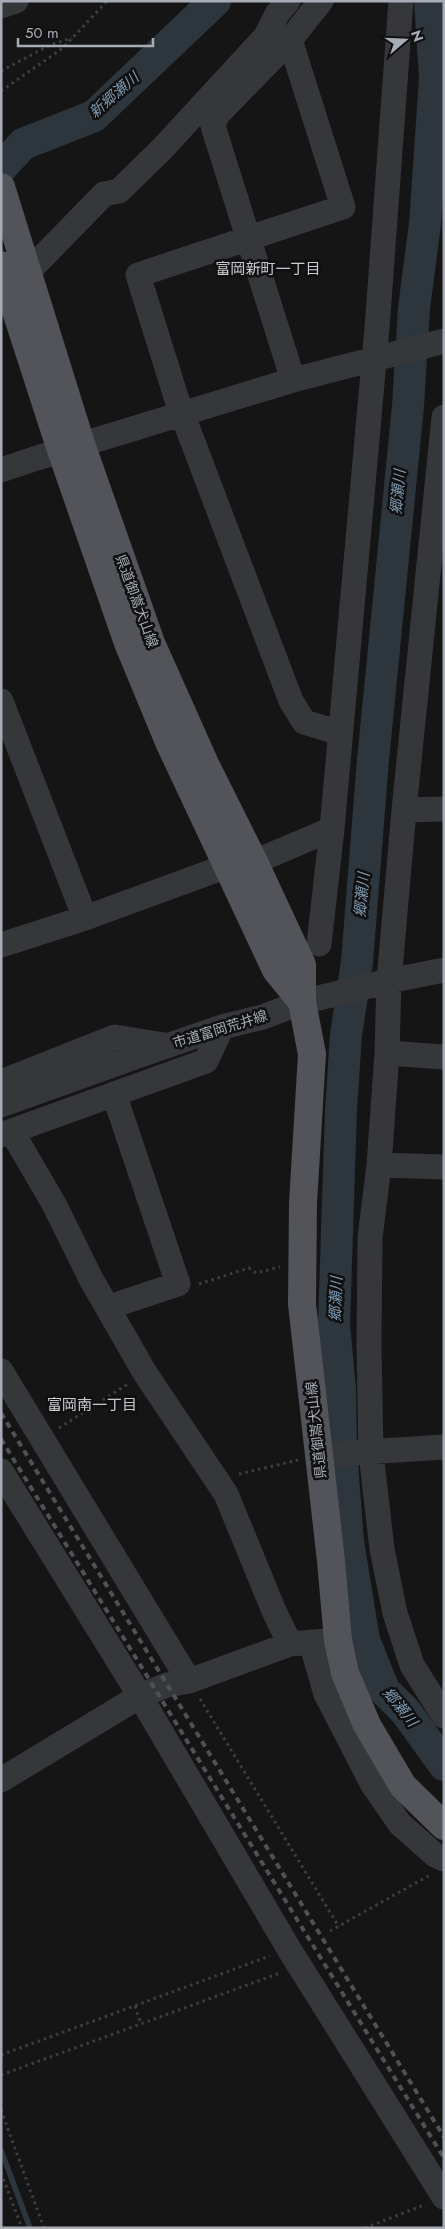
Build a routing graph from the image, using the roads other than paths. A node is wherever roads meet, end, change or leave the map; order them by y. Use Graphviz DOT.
graph roads {
  1 [pos="16,1"];
  2 [pos="288,1"];
  3 [pos="321,1"];
  4 [pos="401,1"];
  5 [pos="1,6"];
  6 [pos="290,40"];
  7 [pos="1,186"];
  8 [pos="249,238"];
  9 [pos="14,267"];
  10 [pos="8,308"];
  11 [pos="444,342"];
  12 [pos="374,358"];
  13 [pos="293,380"];
  14 [pos="182,413"];
  15 [pos="444,417"];
  16 [pos="71,447"];
  17 [pos="1,470"];
  18 [pos="437,555"];
  19 [pos="4,716"];
  20 [pos="340,733"];
  21 [pos="444,809"];
  22 [pos="404,810"];
  23 [pos="332,829"];
  24 [pos="254,862"];
  25 [pos="227,866"];
  26 [pos="85,918"];
  27 [pos="2,943"];
  28 [pos="319,944"];
  29 [pos="444,970"];
  30 [pos="390,981"];
  31 [pos="302,1002"];
  32 [pos="222,1027"];
  33 [pos="159,1049"];
  34 [pos="387,1053"];
  35 [pos="444,1057"];
  36 [pos="1,1082"];
  37 [pos="114,1094"];
  38 [pos="1,1105"];
  39 [pos="6,1133"];
  40 [pos="378,1165"];
  41 [pos="444,1167"];
  42 [pos="121,1303"];
  43 [pos="1,1370"];
  44 [pos="444,1447"];
  45 [pos="371,1453"];
  46 [pos="318,1455"];
  47 [pos="1,1470"];
  48 [pos="338,1640"];
  49 [pos="301,1643"];
  50 [pos="189,1681"];
  51 [pos="140,1696"];
  52 [pos="444,1716"];
  53 [pos="1,1780"];
  54 [pos="444,1826"];
  55 [pos="440,1865"];
  56 [pos="435,2201"];
  1 -- 5 [label="street"];
  2 -- 9 [label="street"];
  3 -- 6 [label="street"];
  4 -- 12 [label="street"];
  6 -- 8 [label="street"];
  6 -- 8 [label="street"];
  7 -- 9 [label="main road, 県道御嵩犬山線"];
  8 -- 13 [label="street"];
  8 -- 14 [label="street"];
  9 -- 10 [label="main road, 県道御嵩犬山線"];
  9 -- 16 [label="main road, 県道御嵩犬山線"];
  10 -- 16 [label="main road, 県道御嵩犬山線"];
  11 -- 12 [label="street"];
  12 -- 13 [label="street"];
  12 -- 20 [label="street"];
  13 -- 14 [label="street"];
  14 -- 16 [label="street"];
  14 -- 20 [label="street"];
  15 -- 18 [label="street"];
  16 -- 17 [label="street"];
  16 -- 24 [label="main road, 県道御嵩犬山線"];
  16 -- 25 [label="main road, 県道御嵩犬山線"];
  18 -- 22 [label="street"];
  19 -- 26 [label="street"];
  20 -- 23 [label="street"];
  21 -- 22 [label="street"];
  22 -- 30 [label="street"];
  23 -- 24 [label="street"];
  23 -- 28 [label="street"];
  24 -- 31 [label="main road, 県道御嵩犬山線"];
  25 -- 26 [label="street"];
  25 -- 31 [label="main road, 県道御嵩犬山線"];
  26 -- 27 [label="street"];
  29 -- 30 [label="street, 市道富岡荒井線"];
  30 -- 31 [label="street, 市道富岡荒井線"];
  30 -- 34 [label="street"];
  31 -- 32 [label="street, 市道富岡荒井線"];
  31 -- 46 [label="main road, 県道御嵩犬山線"];
  32 -- 33 [label="street, 市道富岡荒井線"];
  32 -- 37 [label="street"];
  33 -- 36 [label="street"];
  33 -- 38 [label="street, 市道富岡荒井線"];
  34 -- 35 [label="street"];
  34 -- 40 [label="street"];
  37 -- 39 [label="street"];
  37 -- 42 [label="street"];
  39 -- 49 [label="street"];
  40 -- 41 [label="street"];
  40 -- 45 [label="street"];
  43 -- 50 [label="street"];
  44 -- 45 [label="street"];
  45 -- 46 [label="street"];
  45 -- 52 [label="street"];
  46 -- 48 [label="main road, 県道御嵩犬山線"];
  47 -- 51 [label="street"];
  48 -- 49 [label="street"];
  48 -- 54 [label="main road, 県道御嵩犬山線"];
  49 -- 50 [label="street"];
  49 -- 55 [label="street"];
  50 -- 51 [label="street"];
  51 -- 53 [label="street"];
  51 -- 56 [label="street"];
}
